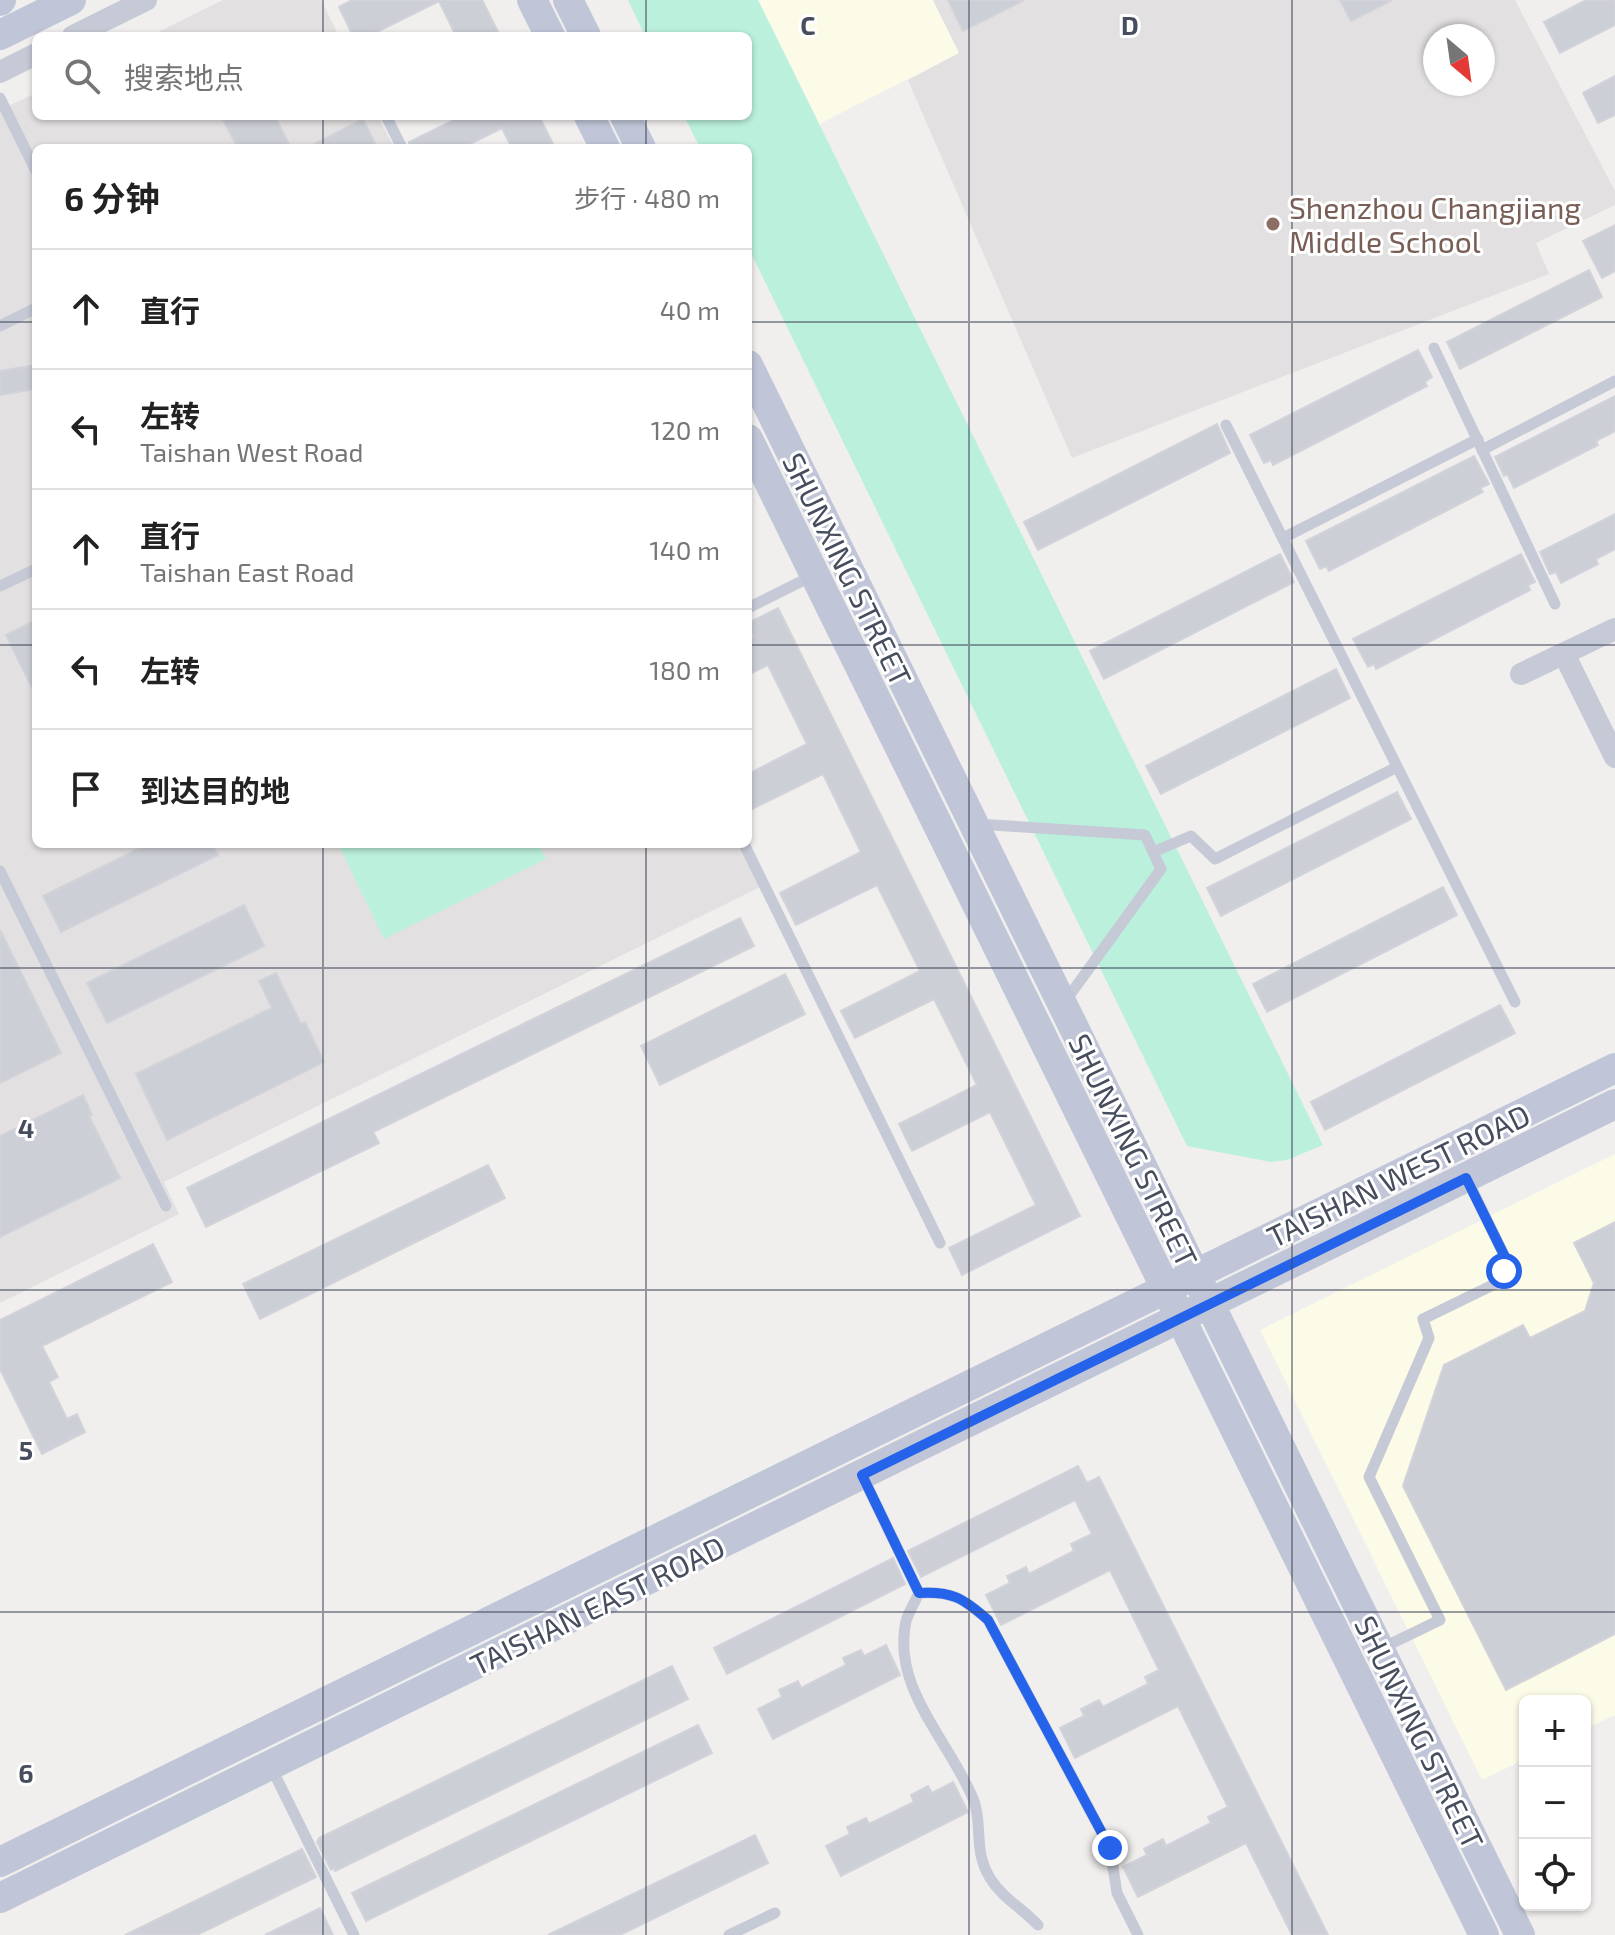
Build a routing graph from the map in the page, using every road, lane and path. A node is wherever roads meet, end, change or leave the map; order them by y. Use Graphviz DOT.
graph roads {
  1 [pos="71,0"];
  2 [pos="146,0"];
  3 [pos="532,0"];
  4 [pos="568,0"];
  5 [pos="81,32"];
  6 [pos="548,32"];
  7 [pos="584,32"];
  8 [pos="0,35"];
  9 [pos="32,56"];
  10 [pos="0,72"];
  11 [pos="0,98"];
  12 [pos="388,120"];
  13 [pos="591,120"];
  14 [pos="627,120"];
  15 [pos="400,144"];
  16 [pos="603,144"];
  17 [pos="639,144"];
  18 [pos="32,163"];
  19 [pos="32,310"];
  20 [pos="0,326"];
  21 [pos="1434,348"];
  22 [pos="752,373"];
  23 [pos="1615,381"];
  24 [pos="1226,425"];
  25 [pos="1480,445"];
  26 [pos="752,451"];
  27 [pos="1283,538"];
  28 [pos="32,571"];
  29 [pos="815,575"];
  30 [pos="0,586"];
  31 [pos="1555,604"];
  32 [pos="752,606"];
  33 [pos="1615,629"];
  34 [pos="1564,654"];
  35 [pos="1521,674"];
  36 [pos="1615,757"];
  37 [pos="1397,767"];
  38 [pos="973,823"];
  39 [pos="746,848"];
  40 [pos="1153,852"];
  41 [pos="0,871"];
  42 [pos="1515,1002"];
  43 [pos="1063,1006"];
  44 [pos="1615,1068"];
  45 [pos="1615,1104"];
  46 [pos="1466,1178"];
  47 [pos="166,1206"];
  48 [pos="940,1243"];
  49 [pos="1181,1282"];
  50 [pos="1195,1311"];
  51 [pos="862,1475"];
  52 [pos="919,1593"];
  53 [pos="1379,1649"];
  54 [pos="271,1765"];
  55 [pos="0,1862"];
  56 [pos="0,1898"];
  57 [pos="775,1913"];
  58 [pos="1038,1925"];
  59 [pos="354,1935"];
  60 [pos="729,1935"];
  61 [pos="1138,1935"];
  62 [pos="1484,1935"];
  63 [pos="1520,1935"];
  1 -- 8 [label="main road"];
  2 -- 5 [label="street"];
  3 -- 6 [label="main road"];
  4 -- 7 [label="main road"];
  9 -- 10 [label="street"];
  11 -- 18 [label="lane"];
  12 -- 15 [label="lane"];
  13 -- 16 [label="main road"];
  14 -- 17 [label="main road"];
  19 -- 20 [label="lane"];
  21 -- 25 [label="lane"];
  22 -- 38 [label="main road, SHUNXING STREET"];
  23 -- 25 [label="lane"];
  24 -- 27 [label="lane"];
  25 -- 27 [label="lane"];
  25 -- 31 [label="lane"];
  26 -- 29 [label="main road, SHUNXING STREET"];
  27 -- 37 [label="lane"];
  28 -- 30 [label="lane"];
  29 -- 32 [label="lane"];
  29 -- 49 [label="main road, SHUNXING STREET"];
  33 -- 34 [label="street"];
  34 -- 35 [label="street"];
  34 -- 36 [label="street"];
  37 -- 40 [label="lane"];
  37 -- 42 [label="lane"];
  38 -- 40 [label="lane"];
  38 -- 43 [label="main road, SHUNXING STREET"];
  39 -- 48 [label="lane"];
  40 -- 43 [label="lane"];
  41 -- 47 [label="lane"];
  43 -- 49 [label="main road, SHUNXING STREET"];
  44 -- 49 [label="main road, TAISHAN WEST ROAD"];
  45 -- 46 [label="main road, TAISHAN WEST ROAD"];
  46 -- 50 [label="main road, TAISHAN WEST ROAD"];
  46 -- 53 [label="lane"];
  49 -- 50 [label="main road, SHUNXING STREET"];
  49 -- 55 [label="main road, TAISHAN EAST ROAD"];
  50 -- 51 [label="main road, TAISHAN EAST ROAD"];
  50 -- 53 [label="main road, SHUNXING STREET"];
  50 -- 62 [label="main road, SHUNXING STREET"];
  51 -- 52 [label="lane"];
  51 -- 54 [label="main road, TAISHAN EAST ROAD"];
  52 -- 58 [label="lane"];
  52 -- 61 [label="lane"];
  53 -- 63 [label="main road, SHUNXING STREET"];
  54 -- 56 [label="main road, TAISHAN EAST ROAD"];
  54 -- 59 [label="lane"];
  57 -- 60 [label="lane"];
}
